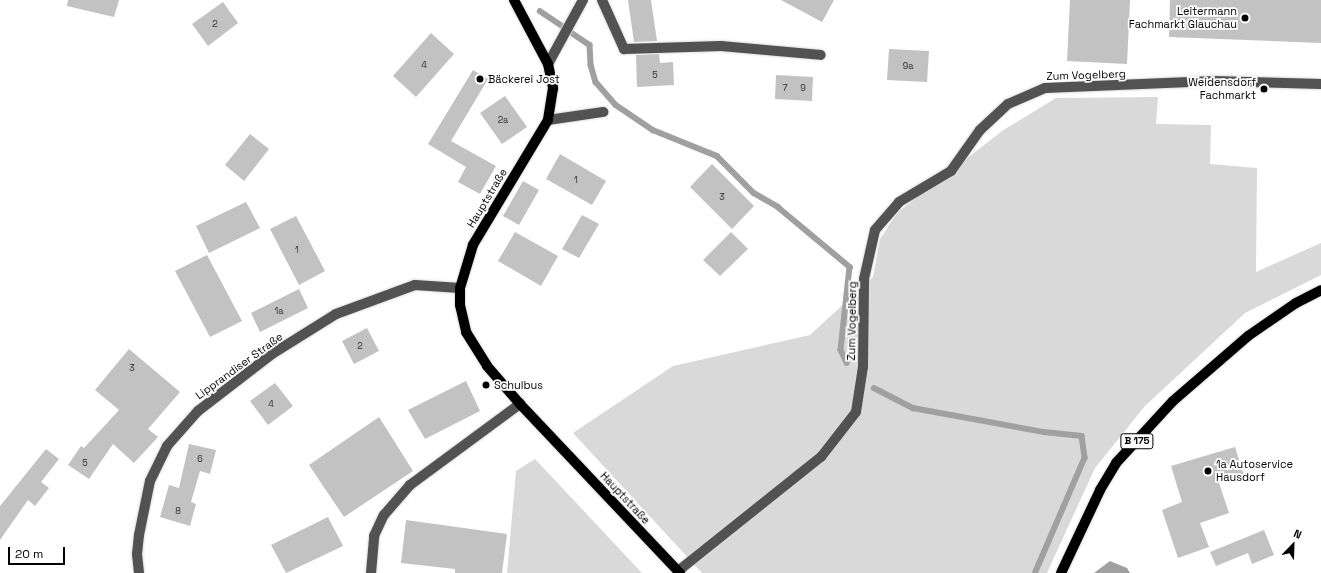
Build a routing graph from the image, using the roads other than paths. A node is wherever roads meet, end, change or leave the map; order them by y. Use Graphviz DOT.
graph roads {
  1 [pos="514,0"];
  2 [pos="583,0"];
  3 [pos="602,0"];
  4 [pos="821,55"];
  5 [pos="548,64"];
  6 [pos="1321,84"];
  7 [pos="603,112"];
  8 [pos="548,120"];
  9 [pos="460,288"];
  10 [pos="1321,290"];
  11 [pos="520,404"];
  12 [pos="679,572"];
  13 [pos="140,573"];
  14 [pos="371,573"];
  15 [pos="1062,573"];
  1 -- 5 [label="main road, Hauptstraße"];
  2 -- 5 [label="street"];
  3 -- 4 [label="street"];
  5 -- 8 [label="main road, Hauptstraße"];
  6 -- 12 [label="street, Zum Vogelberg"];
  7 -- 8 [label="street"];
  8 -- 9 [label="main road, Hauptstraße"];
  9 -- 11 [label="main road, Hauptstraße"];
  9 -- 13 [label="street, Lipprandiser Straße"];
  10 -- 15 [label="main road, B 175"];
  11 -- 12 [label="main road, Hauptstraße"];
  11 -- 14 [label="street"];
}
